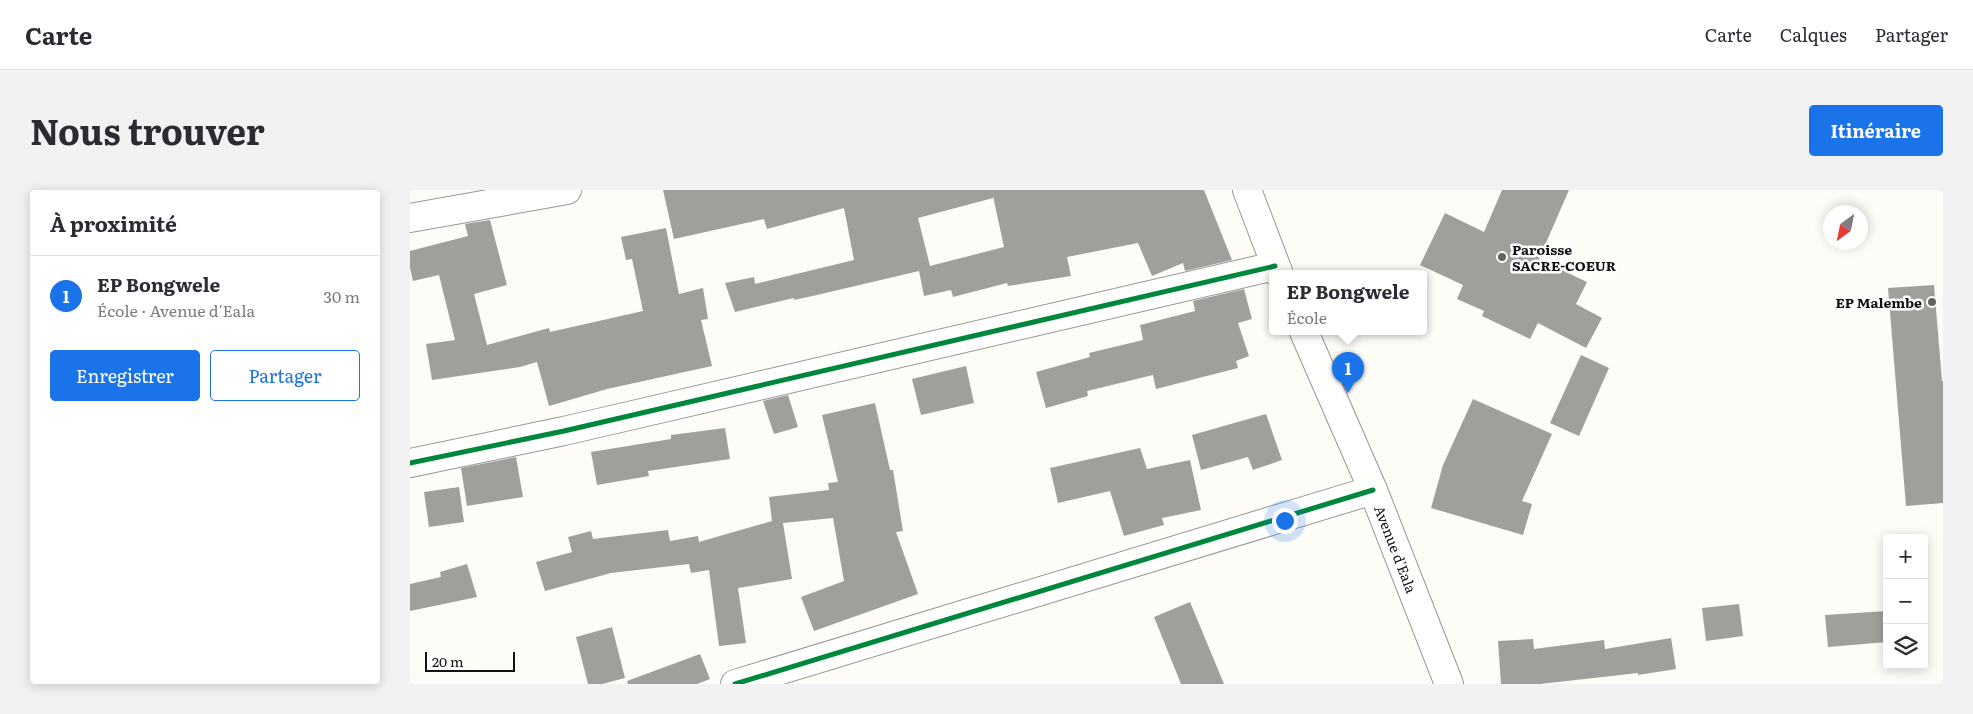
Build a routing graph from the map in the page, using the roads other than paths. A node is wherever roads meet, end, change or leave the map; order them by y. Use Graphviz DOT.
graph roads {
  1 [pos="567,190"];
  2 [pos="1252,194"];
  3 [pos="410,218"];
  4 [pos="1277,270"];
  5 [pos="1269,272"];
  6 [pos="1305,335"];
  7 [pos="410,463"];
  8 [pos="1373,490"];
  9 [pos="734,684"];
  10 [pos="1449,684"];
  1 -- 3 [label="street"];
  2 -- 4 [label="street"];
  5 -- 7 [label="street"];
  6 -- 8 [label="street, Avenue d'Eala"];
  8 -- 9 [label="street"];
  8 -- 10 [label="street, Avenue d'Eala"];
}
